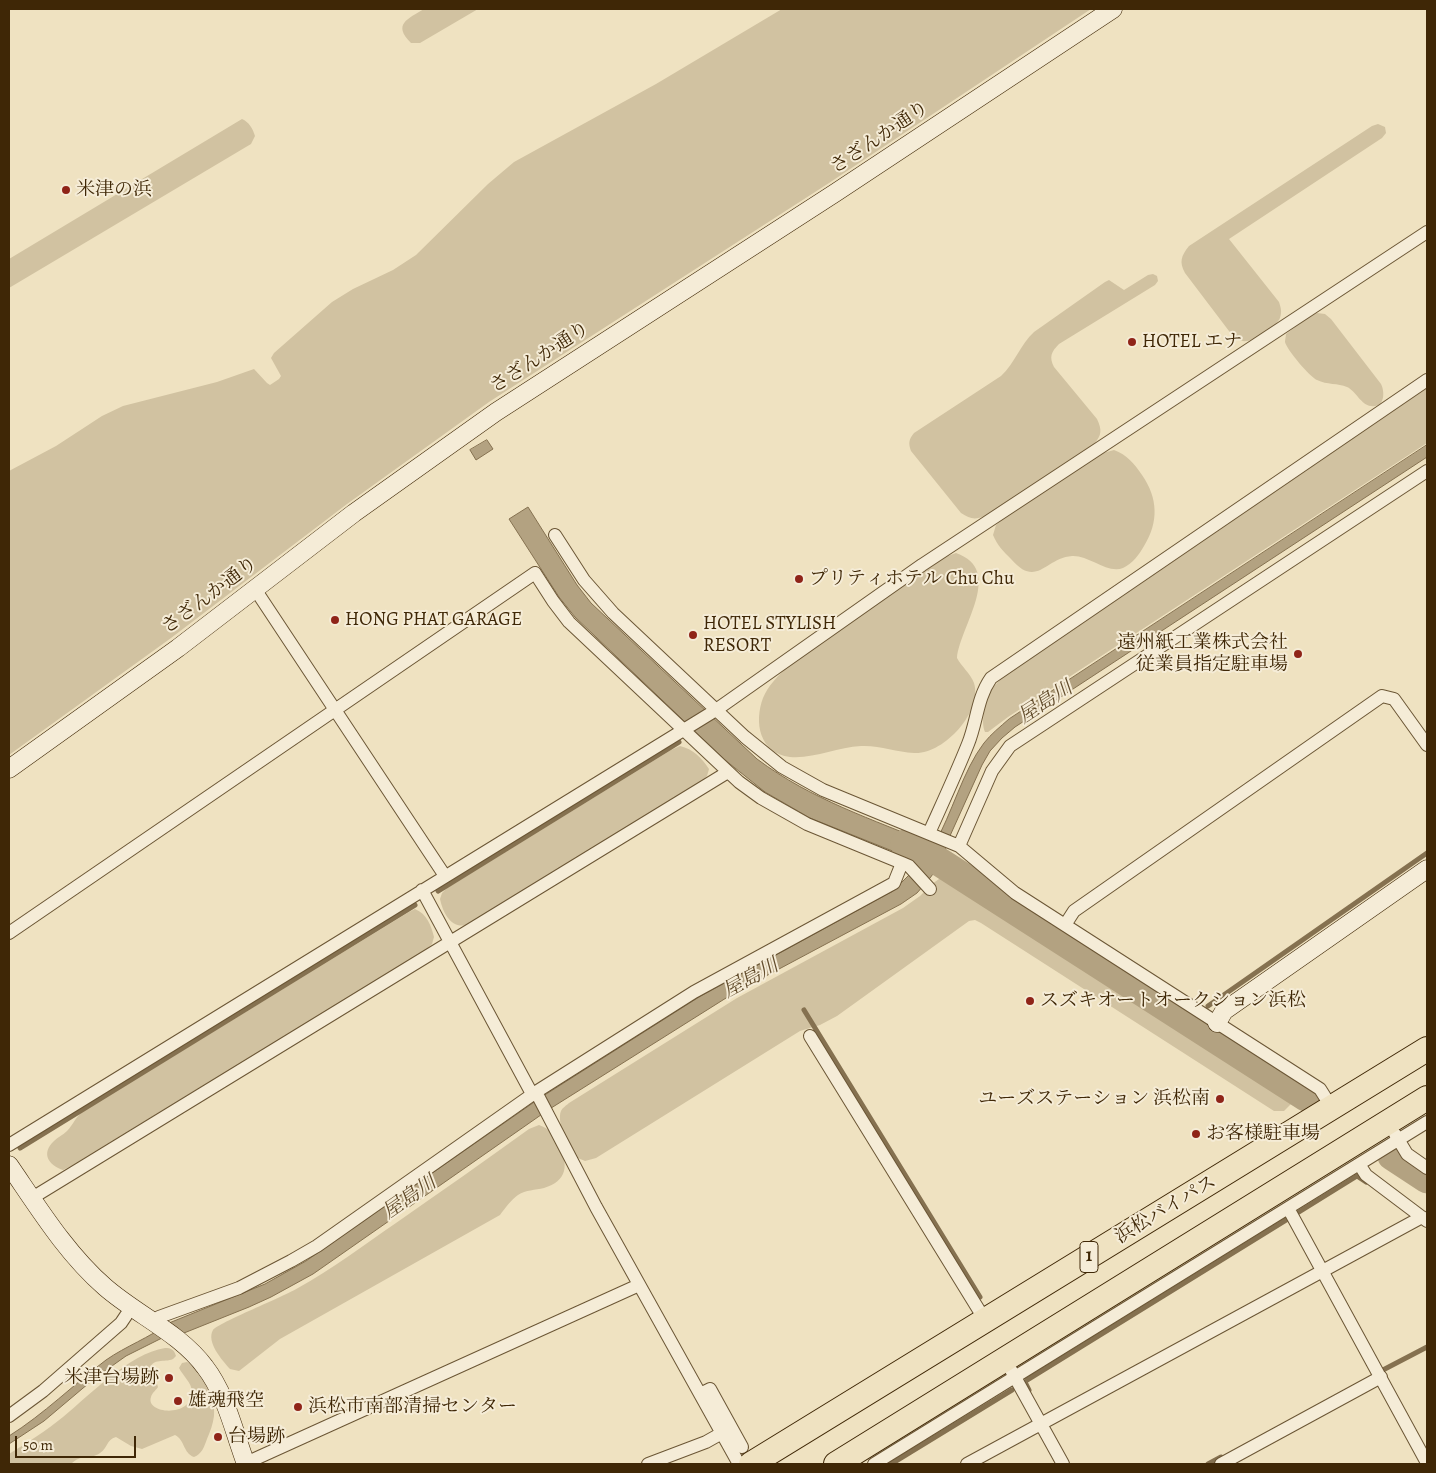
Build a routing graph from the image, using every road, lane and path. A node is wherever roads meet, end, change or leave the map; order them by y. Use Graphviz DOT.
graph roads {
  1 [pos="1113,9"];
  2 [pos="1427,232"];
  3 [pos="1427,380"];
  4 [pos="1427,471"];
  5 [pos="555,535"];
  6 [pos="255,589"];
  7 [pos="335,710"];
  8 [pos="713,712"];
  9 [pos="685,729"];
  10 [pos="1427,745"];
  11 [pos="9,769"];
  12 [pos="728,772"];
  13 [pos="932,834"];
  14 [pos="956,844"];
  15 [pos="907,866"];
  16 [pos="1427,869"];
  17 [pos="445,876"];
  18 [pos="929,888"];
  19 [pos="422,890"];
  20 [pos="1065,925"];
  21 [pos="9,933"];
  22 [pos="450,942"];
  23 [pos="1217,1023"];
  24 [pos="810,1036"];
  25 [pos="1427,1049"];
  26 [pos="535,1093"];
  27 [pos="1427,1098"];
  28 [pos="1332,1108"];
  29 [pos="1427,1122"];
  30 [pos="1393,1131"];
  31 [pos="9,1145"];
  32 [pos="1360,1164"];
  33 [pos="9,1165"];
  34 [pos="1334,1168"];
  35 [pos="1427,1168"];
  36 [pos="32,1198"];
  37 [pos="1288,1208"];
  38 [pos="1425,1219"];
  39 [pos="1323,1271"];
  40 [pos="639,1285"];
  41 [pos="132,1308"];
  42 [pos="985,1320"];
  43 [pos="156,1325"];
  44 [pos="1010,1369"];
  45 [pos="1381,1377"];
  46 [pos="700,1394"];
  47 [pos="9,1416"];
  48 [pos="1041,1424"];
  49 [pos="722,1433"];
  50 [pos="746,1456"];
  51 [pos="1427,1463"];
  52 [pos="246,1464"];
  53 [pos="648,1464"];
  54 [pos="739,1464"];
  55 [pos="836,1464"];
  56 [pos="874,1464"];
  57 [pos="968,1464"];
  58 [pos="1063,1464"];
  59 [pos="1221,1464"];
  1 -- 6 [label="street, さざんか通り"];
  2 -- 8 [label="street"];
  3 -- 13 [label="street"];
  4 -- 14 [label="street"];
  5 -- 8 [label="street"];
  6 -- 7 [label="street"];
  6 -- 11 [label="street, さざんか通り"];
  7 -- 9 [label="street"];
  7 -- 17 [label="street"];
  7 -- 21 [label="street"];
  8 -- 9 [label="street"];
  8 -- 13 [label="street"];
  9 -- 12 [label="street"];
  9 -- 17 [label="street"];
  10 -- 20 [label="street"];
  12 -- 15 [label="street"];
  12 -- 22 [label="street"];
  13 -- 14 [label="street"];
  14 -- 20 [label="street"];
  15 -- 18 [label="street"];
  15 -- 26 [label="street"];
  16 -- 23 [label="street"];
  17 -- 19 [label="street"];
  19 -- 22 [label="street"];
  19 -- 31 [label="street"];
  20 -- 23 [label="street"];
  22 -- 26 [label="street"];
  22 -- 36 [label="street"];
  23 -- 28 [label="street"];
  24 -- 42 [label="street"];
  25 -- 28 [label="highway, 浜松バイパス / 1"];
  26 -- 40 [label="street"];
  26 -- 43 [label="street"];
  27 -- 30 [label="highway, 1"];
  28 -- 42 [label="highway, 浜松バイパス / 1"];
  29 -- 30 [label="street"];
  30 -- 32 [label="street"];
  30 -- 34 [label="highway, 1"];
  30 -- 35 [label="street"];
  32 -- 34 [label="street"];
  32 -- 38 [label="street"];
  33 -- 36 [label="street"];
  34 -- 37 [label="street"];
  34 -- 44 [label="highway, 1"];
  36 -- 41 [label="street"];
  37 -- 39 [label="street"];
  37 -- 44 [label="street"];
  38 -- 39 [label="street"];
  39 -- 45 [label="street"];
  39 -- 48 [label="street"];
  40 -- 46 [label="street"];
  40 -- 52 [label="street"];
  41 -- 43 [label="street"];
  41 -- 47 [label="street"];
  42 -- 50 [label="highway, 浜松バイパス / 1"];
  43 -- 52 [label="street"];
  44 -- 48 [label="street"];
  44 -- 55 [label="highway, 1"];
  44 -- 56 [label="street"];
  45 -- 51 [label="street"];
  45 -- 59 [label="street"];
  46 -- 49 [label="street"];
  46 -- 50 [label="street"];
  48 -- 57 [label="street"];
  48 -- 58 [label="street"];
  49 -- 53 [label="street"];
  49 -- 54 [label="street"];
}
